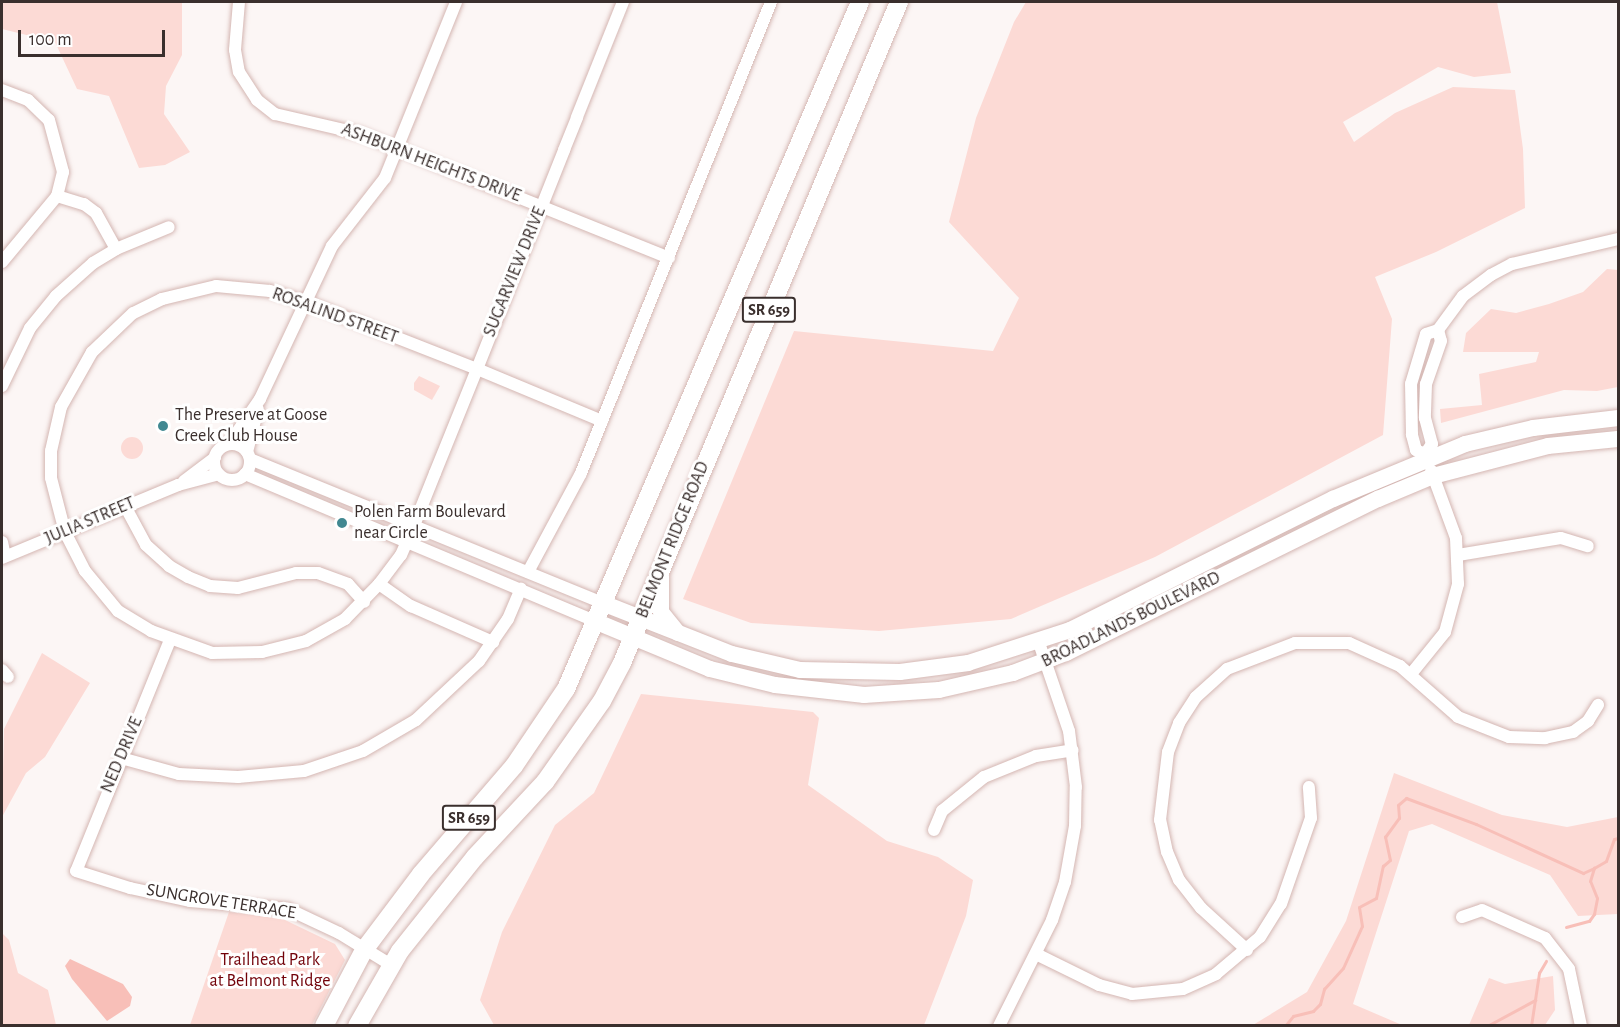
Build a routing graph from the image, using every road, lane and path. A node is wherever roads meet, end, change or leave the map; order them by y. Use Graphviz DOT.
graph roads {
  1 [pos="239,2"];
  2 [pos="456,2"];
  3 [pos="623,2"];
  4 [pos="771,2"];
  5 [pos="860,2"];
  6 [pos="899,2"];
  7 [pos="2,90"];
  8 [pos="397,148"];
  9 [pos="57,196"];
  10 [pos="542,206"];
  11 [pos="169,228"];
  12 [pos="1618,239"];
  13 [pos="116,249"];
  14 [pos="669,258"];
  15 [pos="2,262"];
  16 [pos="306,302"];
  17 [pos="477,369"];
  18 [pos="2,386"];
  19 [pos="260,399"];
  20 [pos="1618,418"];
  21 [pos="602,421"];
  22 [pos="1618,439"];
  23 [pos="229,444"];
  24 [pos="248,456"];
  25 [pos="1426,457"];
  26 [pos="215,458"];
  27 [pos="219,474"];
  28 [pos="245,474"];
  29 [pos="1433,476"];
  30 [pos="178,485"];
  31 [pos="125,506"];
  32 [pos="413,528"];
  33 [pos="64,532"];
  34 [pos="2,542"];
  35 [pos="406,542"];
  36 [pos="1588,546"];
  37 [pos="1458,555"];
  38 [pos="3,557"];
  39 [pos="661,571"];
  40 [pos="528,573"];
  41 [pos="380,584"];
  42 [pos="521,589"];
  43 [pos="364,602"];
  44 [pos="605,604"];
  45 [pos="641,620"];
  46 [pos="597,622"];
  47 [pos="634,638"];
  48 [pos="686,639"];
  49 [pos="170,640"];
  50 [pos="493,642"];
  51 [pos="1039,643"];
  52 [pos="1047,662"];
  53 [pos="1411,674"];
  54 [pos="1598,705"];
  55 [pos="1072,750"];
  56 [pos="121,758"];
  57 [pos="1309,787"];
  58 [pos="934,830"];
  59 [pos="76,871"];
  60 [pos="1461,917"];
  61 [pos="364,950"];
  62 [pos="1247,950"];
  63 [pos="1036,954"];
  64 [pos="391,965"];
  65 [pos="324,1026"];
  66 [pos="357,1026"];
  67 [pos="999,1026"];
  68 [pos="1581,1026"];
  1 -- 8 [label="street, ASHBURN HEIGHTS DRIVE"];
  2 -- 8 [label="street"];
  3 -- 10 [label="street, SUGARVIEW DRIVE"];
  4 -- 14 [label="street"];
  5 -- 44 [label="main road, BELMONT RIDGE ROAD / SR 659"];
  6 -- 39 [label="main road, BELMONT RIDGE ROAD / SR 659"];
  7 -- 9 [label="street"];
  8 -- 10 [label="street, ASHBURN HEIGHTS DRIVE"];
  8 -- 16 [label="street"];
  9 -- 13 [label="street"];
  9 -- 15 [label="street"];
  10 -- 14 [label="street, ASHBURN HEIGHTS DRIVE"];
  10 -- 17 [label="street, SUGARVIEW DRIVE"];
  11 -- 13 [label="street"];
  12 -- 25 [label="street"];
  13 -- 18 [label="street"];
  14 -- 21 [label="street"];
  16 -- 17 [label="street, ROSALIND STREET"];
  16 -- 19 [label="street"];
  16 -- 33 [label="street, ROSALIND STREET"];
  17 -- 21 [label="street, ROSALIND STREET"];
  17 -- 32 [label="street, SUGARVIEW DRIVE"];
  19 -- 23 [label="street"];
  19 -- 24 [label="street"];
  20 -- 25 [label="main road, BROADLANDS BOULEVARD"];
  21 -- 40 [label="street"];
  22 -- 29 [label="main road, BROADLANDS BOULEVARD"];
  23 -- 24 [label="street"];
  23 -- 26 [label="street"];
  24 -- 28 [label="street"];
  24 -- 32 [label="street"];
  25 -- 29 [label="street"];
  25 -- 51 [label="main road, BROADLANDS BOULEVARD"];
  26 -- 27 [label="street"];
  26 -- 30 [label="street, JULIA STREET"];
  27 -- 28 [label="street"];
  27 -- 30 [label="street, JULIA STREET"];
  28 -- 35 [label="street"];
  29 -- 37 [label="street"];
  29 -- 52 [label="main road, BROADLANDS BOULEVARD"];
  30 -- 31 [label="street, JULIA STREET"];
  31 -- 33 [label="street, JULIA STREET"];
  31 -- 43 [label="street"];
  32 -- 35 [label="street, SUGARVIEW DRIVE"];
  32 -- 40 [label="street"];
  33 -- 38 [label="street, JULIA STREET"];
  33 -- 49 [label="street, ROSALIND STREET"];
  34 -- 38 [label="street"];
  35 -- 41 [label="street, ROSALIND STREET"];
  35 -- 42 [label="street"];
  36 -- 37 [label="street"];
  37 -- 53 [label="street"];
  39 -- 45 [label="main road, BELMONT RIDGE ROAD / SR 659"];
  39 -- 48 [label="main road"];
  40 -- 44 [label="street"];
  41 -- 43 [label="street, ROSALIND STREET"];
  41 -- 50 [label="street"];
  42 -- 46 [label="street"];
  42 -- 50 [label="street"];
  43 -- 49 [label="street, ROSALIND STREET"];
  44 -- 45 [label="main road, BROADLANDS BOULEVARD"];
  44 -- 46 [label="main road, BELMONT RIDGE ROAD / SR 659"];
  45 -- 47 [label="main road, BELMONT RIDGE ROAD / SR 659"];
  45 -- 48 [label="main road, BROADLANDS BOULEVARD"];
  46 -- 47 [label="main road, BROADLANDS BOULEVARD"];
  46 -- 61 [label="main road, BELMONT RIDGE ROAD / SR 659"];
  47 -- 52 [label="main road, BROADLANDS BOULEVARD"];
  47 -- 64 [label="main road, BELMONT RIDGE ROAD / SR 659"];
  48 -- 51 [label="main road, BROADLANDS BOULEVARD"];
  49 -- 56 [label="street, NED DRIVE"];
  50 -- 56 [label="street"];
  51 -- 52 [label="street"];
  52 -- 55 [label="street"];
  53 -- 54 [label="street"];
  53 -- 62 [label="street"];
  55 -- 58 [label="street"];
  55 -- 63 [label="street"];
  56 -- 59 [label="street, NED DRIVE"];
  57 -- 62 [label="street"];
  59 -- 61 [label="street, SUNGROVE TERRACE"];
  60 -- 68 [label="street"];
  61 -- 64 [label="street, SUNGROVE TERRACE"];
  61 -- 65 [label="main road, BELMONT RIDGE ROAD / SR 659"];
  62 -- 63 [label="street"];
  63 -- 67 [label="street"];
  64 -- 66 [label="main road, BELMONT RIDGE ROAD / SR 659"];
}
